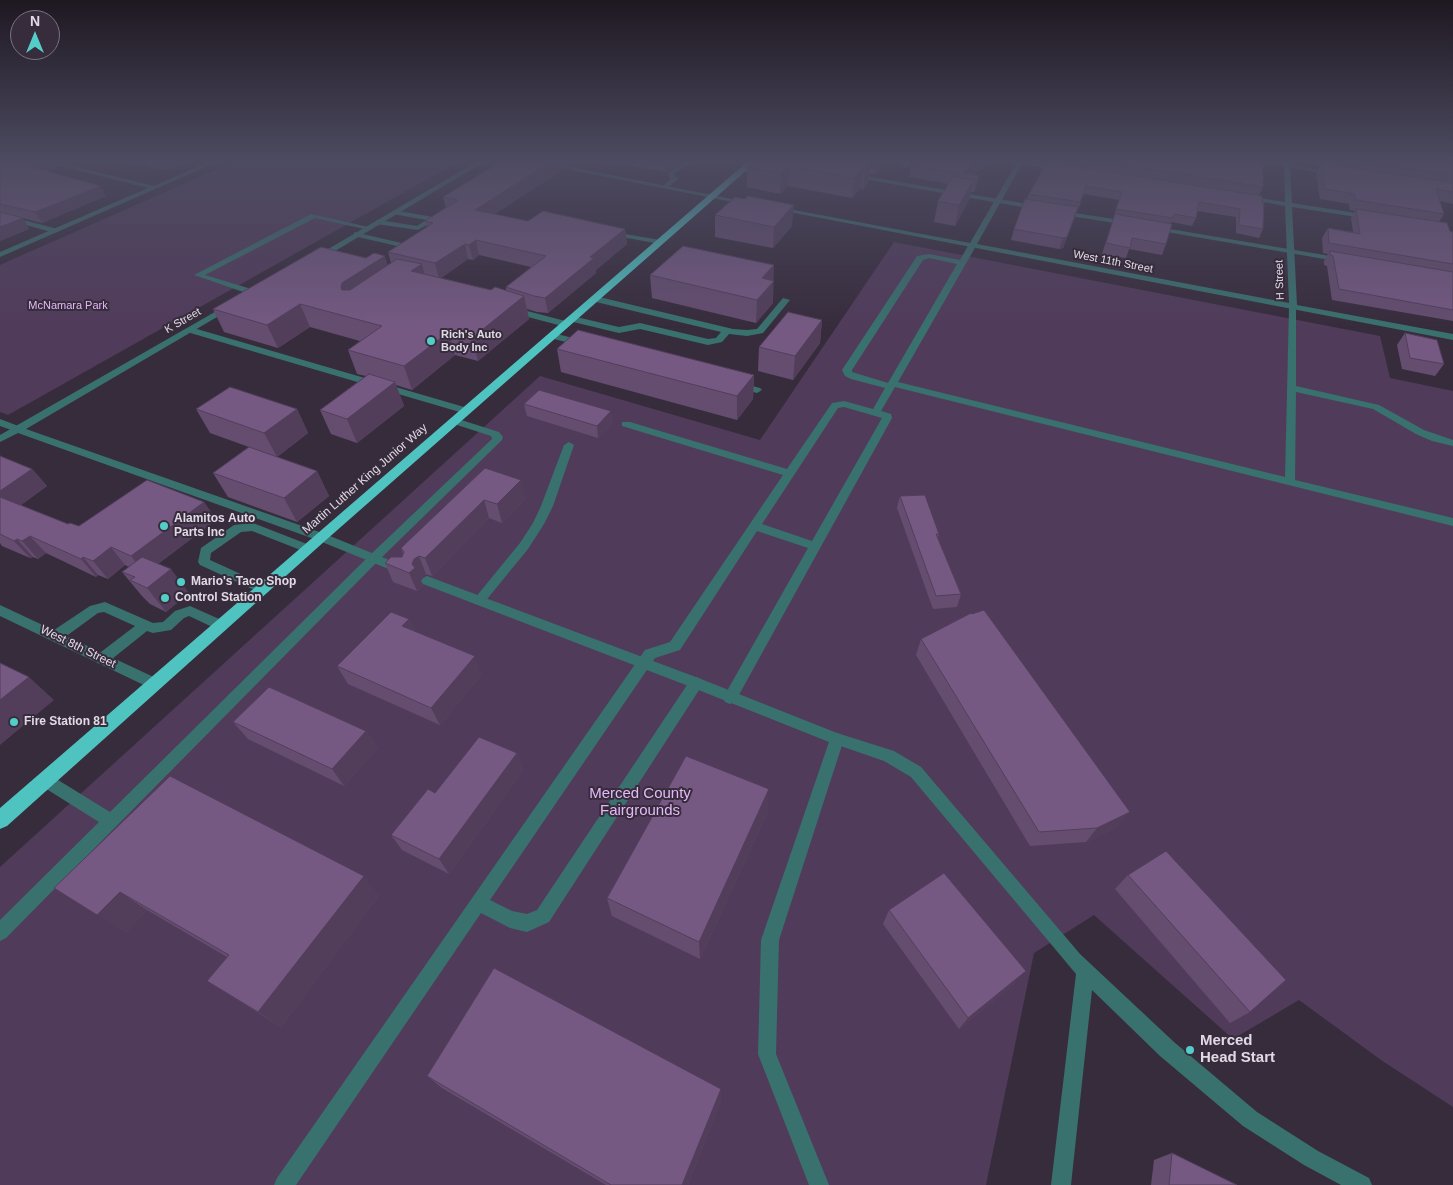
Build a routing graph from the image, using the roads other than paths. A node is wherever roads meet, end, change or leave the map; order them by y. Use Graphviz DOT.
graph roads {
  1 [pos="5,217"];
  2 [pos="87,217"];
  3 [pos="311,217"];
  4 [pos="320,217"];
  5 [pos="387,217"];
  6 [pos="424,217"];
  7 [pos="688,217"];
  8 [pos="823,217"];
  9 [pos="989,217"];
  10 [pos="1090,217"];
  11 [pos="1289,217"];
  12 [pos="1371,217"];
  13 [pos="1376,218"];
  14 [pos="379,222"];
  15 [pos="1134,225"];
  16 [pos="1144,226"];
  17 [pos="369,228"];
  18 [pos="599,230"];
  19 [pos="55,231"];
  20 [pos="357,234"];
  21 [pos="660,242"];
  22 [pos="972,246"];
  23 [pos="410,247"];
  24 [pos="1290,251"];
  25 [pos="324,254"];
  26 [pos="0,255"];
  27 [pos="340,258"];
  28 [pos="1348,261"];
  29 [pos="962,263"];
  30 [pos="307,264"];
  31 [pos="264,288"];
  32 [pos="247,298"];
  33 [pos="595,299"];
  34 [pos="786,300"];
  35 [pos="502,306"];
  36 [pos="1292,307"];
  37 [pos="569,322"];
  38 [pos="190,330"];
  39 [pos="728,330"];
  40 [pos="553,336"];
  41 [pos="1453,337"];
  42 [pos="590,346"];
  43 [pos="729,383"];
  44 [pos="892,385"];
  45 [pos="1291,388"];
  46 [pos="757,390"];
  47 [pos="467,411"];
  48 [pos="876,412"];
  49 [pos="455,421"];
  50 [pos="0,422"];
  51 [pos="626,424"];
  52 [pos="17,429"];
  53 [pos="0,439"];
  54 [pos="1453,443"];
  55 [pos="569,444"];
  56 [pos="790,473"];
  57 [pos="1290,482"];
  58 [pos="1453,522"];
  59 [pos="754,526"];
  60 [pos="321,537"];
  61 [pos="816,546"];
  62 [pos="308,549"];
  63 [pos="374,558"];
  64 [pos="404,571"];
  65 [pos="427,581"];
  66 [pos="263,589"];
  67 [pos="479,601"];
  68 [pos="0,610"];
  69 [pos="145,625"];
  70 [pos="221,626"];
  71 [pos="56,636"];
  72 [pos="102,658"];
  73 [pos="643,664"];
  74 [pos="696,683"];
  75 [pos="155,684"];
  76 [pos="730,698"];
  77 [pos="837,739"];
  78 [pos="45,780"];
  79 [pos="0,820"];
  80 [pos="111,821"];
  81 [pos="478,903"];
  82 [pos="0,932"];
  83 [pos="1085,971"];
  84 [pos="284,1185"];
  85 [pos="820,1185"];
  86 [pos="1061,1185"];
  87 [pos="1362,1185"];
  1 -- 19 [label="street"];
  2 -- 19 [label="street"];
  3 -- 32 [label="street"];
  4 -- 17 [label="street"];
  5 -- 14 [label="street"];
  6 -- 14 [label="street"];
  7 -- 21 [label="highway, Martin Luther King Junior Way"];
  8 -- 22 [label="street, West 11th Street"];
  9 -- 22 [label="street"];
  10 -- 15 [label="street"];
  11 -- 24 [label="street, H Street"];
  12 -- 13 [label="street"];
  14 -- 17 [label="street"];
  16 -- 24 [label="street"];
  17 -- 20 [label="street"];
  18 -- 21 [label="street"];
  19 -- 26 [label="street"];
  20 -- 23 [label="street"];
  20 -- 25 [label="street"];
  21 -- 33 [label="highway, Martin Luther King Junior Way"];
  22 -- 29 [label="street"];
  22 -- 36 [label="street, West 11th Street"];
  24 -- 28 [label="street"];
  24 -- 36 [label="street, H Street"];
  25 -- 27 [label="street"];
  25 -- 30 [label="street"];
  29 -- 44 [label="street"];
  29 -- 44 [label="street"];
  31 -- 32 [label="street, K Street"];
  32 -- 38 [label="street, K Street"];
  33 -- 37 [label="highway, Martin Luther King Junior Way"];
  33 -- 39 [label="street"];
  34 -- 39 [label="street"];
  35 -- 37 [label="street"];
  36 -- 41 [label="street, West 11th Street"];
  36 -- 45 [label="street, H Street"];
  37 -- 39 [label="street"];
  37 -- 40 [label="highway, Martin Luther King Junior Way"];
  38 -- 47 [label="street"];
  38 -- 52 [label="street, K Street"];
  40 -- 42 [label="street"];
  40 -- 47 [label="highway, Martin Luther King Junior Way"];
  43 -- 46 [label="street"];
  44 -- 48 [label="street"];
  44 -- 57 [label="street"];
  45 -- 54 [label="street"];
  45 -- 57 [label="street, H Street"];
  47 -- 49 [label="highway, Martin Luther King Junior Way"];
  48 -- 56 [label="street"];
  48 -- 61 [label="street"];
  49 -- 60 [label="highway, Martin Luther King Junior Way"];
  49 -- 63 [label="street"];
  50 -- 52 [label="street"];
  51 -- 56 [label="street"];
  52 -- 53 [label="street, K Street"];
  52 -- 60 [label="street"];
  55 -- 67 [label="street"];
  56 -- 59 [label="street"];
  57 -- 58 [label="street"];
  59 -- 61 [label="street"];
  59 -- 73 [label="street"];
  60 -- 62 [label="highway, Martin Luther King Junior Way"];
  60 -- 63 [label="street"];
  61 -- 76 [label="street"];
  62 -- 66 [label="highway, Martin Luther King Junior Way"];
  62 -- 66 [label="street"];
  63 -- 64 [label="street"];
  63 -- 80 [label="street"];
  65 -- 67 [label="street"];
  66 -- 70 [label="highway, Martin Luther King Junior Way"];
  67 -- 73 [label="street"];
  68 -- 71 [label="street, West 8th Street"];
  69 -- 70 [label="street"];
  69 -- 71 [label="street"];
  69 -- 72 [label="street"];
  70 -- 75 [label="highway, Martin Luther King Junior Way"];
  71 -- 72 [label="street, West 8th Street"];
  72 -- 75 [label="street, West 8th Street"];
  73 -- 74 [label="street"];
  73 -- 81 [label="street"];
  74 -- 76 [label="street"];
  74 -- 81 [label="street"];
  75 -- 78 [label="highway, Martin Luther King Junior Way"];
  76 -- 77 [label="street"];
  77 -- 83 [label="street"];
  77 -- 85 [label="street"];
  78 -- 79 [label="highway, Martin Luther King Junior Way"];
  78 -- 80 [label="street"];
  80 -- 82 [label="street"];
  81 -- 84 [label="street"];
  83 -- 86 [label="street"];
  83 -- 87 [label="street"];
}
